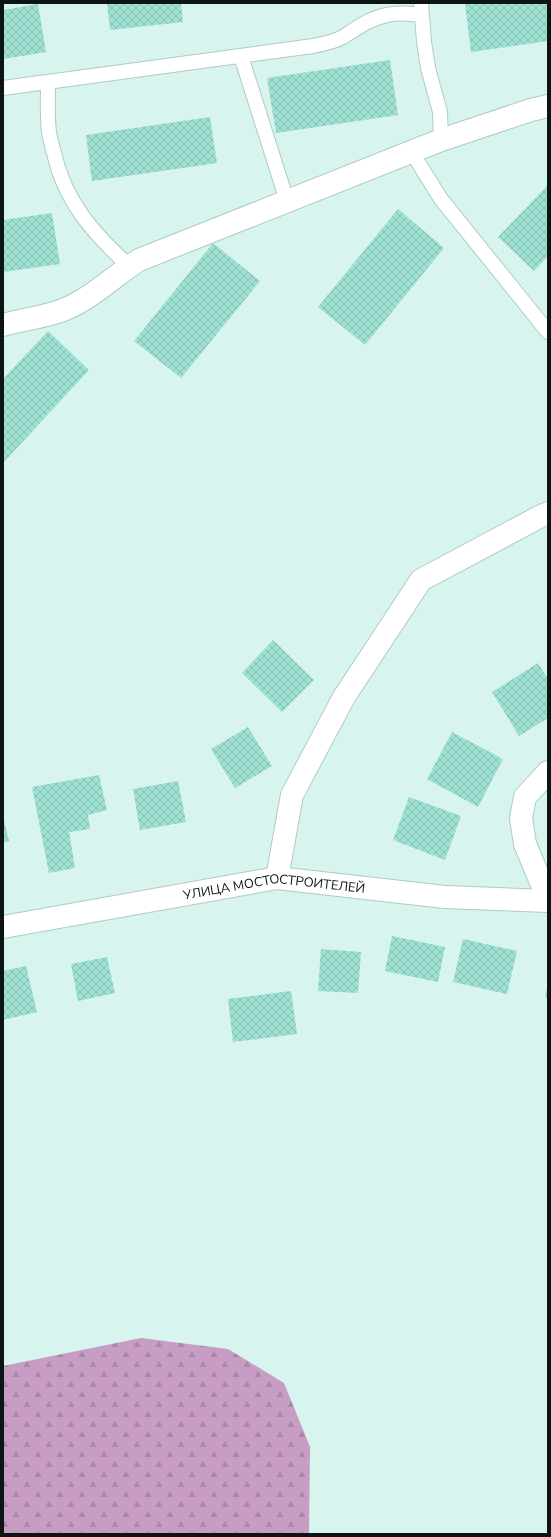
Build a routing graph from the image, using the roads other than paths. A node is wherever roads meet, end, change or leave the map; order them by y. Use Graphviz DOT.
graph roads {
  1 [pos="421,9"];
  2 [pos="241,56"];
  3 [pos="48,83"];
  4 [pos="3,88"];
  5 [pos="548,106"];
  6 [pos="441,140"];
  7 [pos="411,152"];
  8 [pos="286,201"];
  9 [pos="130,266"];
  10 [pos="3,325"];
  11 [pos="548,332"];
  12 [pos="548,513"];
  13 [pos="548,772"];
  14 [pos="276,878"];
  15 [pos="548,900"];
  16 [pos="3,927"];
  1 -- 2 [label="lane"];
  1 -- 6 [label="lane"];
  2 -- 3 [label="lane"];
  2 -- 8 [label="lane"];
  3 -- 4 [label="lane"];
  3 -- 9 [label="lane"];
  5 -- 6 [label="street"];
  6 -- 7 [label="street"];
  7 -- 8 [label="street"];
  7 -- 11 [label="lane"];
  8 -- 9 [label="street"];
  9 -- 10 [label="street"];
  12 -- 14 [label="street"];
  13 -- 15 [label="street"];
  14 -- 15 [label="street, УЛИЦА МОСТОСТРОИТЕЛЕЙ"];
  14 -- 16 [label="street, УЛИЦА МОСТОСТРОИТЕЛЕЙ"];
}
